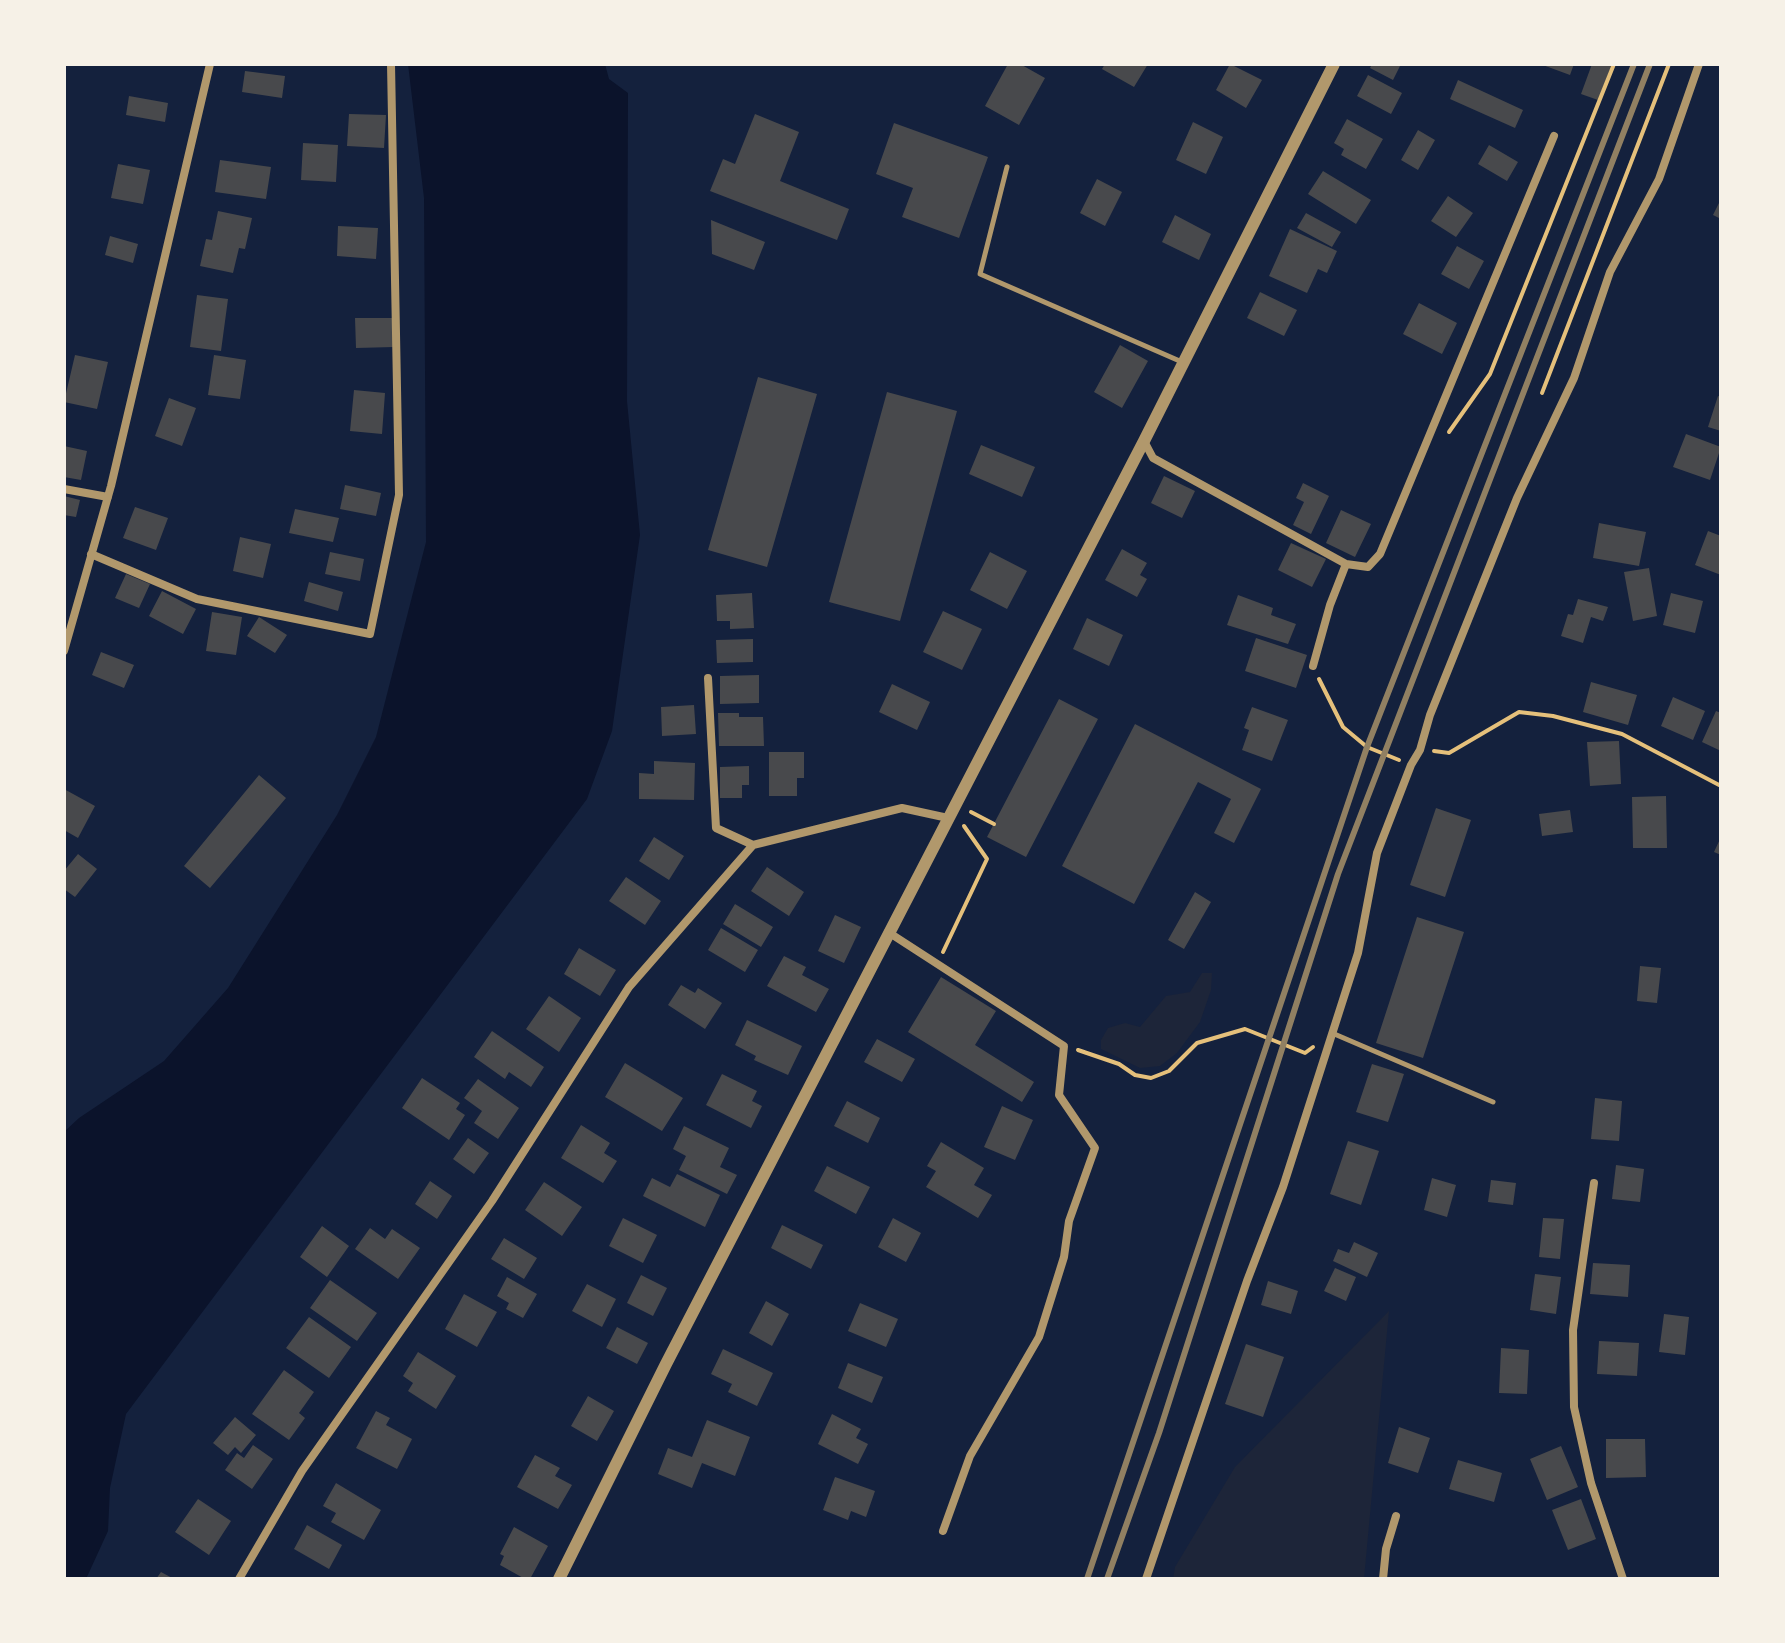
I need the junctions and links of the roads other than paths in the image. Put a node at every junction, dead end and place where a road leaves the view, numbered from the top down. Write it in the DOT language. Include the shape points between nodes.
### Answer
graph roads {
  1 [pos="210,64"];
  2 [pos="391,64"];
  3 [pos="1334,64"];
  4 [pos="1699,64"];
  5 [pos="1554,136"];
  6 [pos="1007,167"];
  7 [pos="1182,363"];
  8 [pos="1144,441"];
  9 [pos="64,489"];
  10 [pos="108,497"];
  11 [pos="91,554"];
  12 [pos="1346,564"];
  13 [pos="64,651"];
  14 [pos="1313,666"];
  15 [pos="708,678"];
  16 [pos="953,818"];
  17 [pos="753,845"];
  18 [pos="888,932"];
  19 [pos="1331,1032"];
  20 [pos="1493,1102"];
  21 [pos="1594,1183"];
  22 [pos="1396,1516"];
  23 [pos="943,1531"];
  24 [pos="239,1579"];
  25 [pos="559,1579"];
  26 [pos="1146,1579"];
  27 [pos="1383,1579"];
  28 [pos="1623,1579"];
  1 -- 10 [label="street"];
  2 -- 11 [label="street" via="399,495 370,634 197,599"];
  3 -- 7 [label="street"];
  4 -- 19 [label="street" via="1659,179 1610,272 1574,378 1517,498 1377,853 1358,953"];
  5 -- 12 [label="street" via="1380,554 1368,567"];
  6 -- 7 [label="lane" via="980,274"];
  7 -- 8 [label="street"];
  8 -- 12 [label="street" via="1153,458"];
  8 -- 16 [label="street"];
  9 -- 10 [label="street"];
  10 -- 11 [label="street"];
  11 -- 13 [label="street"];
  12 -- 14 [label="street"];
  15 -- 17 [label="street" via="716,828"];
  16 -- 17 [label="street" via="902,808"];
  16 -- 18 [label="street"];
  17 -- 24 [label="street" via="629,987 492,1201 302,1471"];
  18 -- 23 [label="street" via="1064,1046 1059,1095 1095,1148 1069,1221 1064,1257 1039,1337 970,1456"];
  18 -- 25 [label="street"];
  19 -- 20 [label="lane"];
  19 -- 26 [label="street" via="1283,1187"];
  21 -- 28 [label="street" via="1573,1330 1574,1407 1591,1483"];
  22 -- 27 [label="street"];
}
